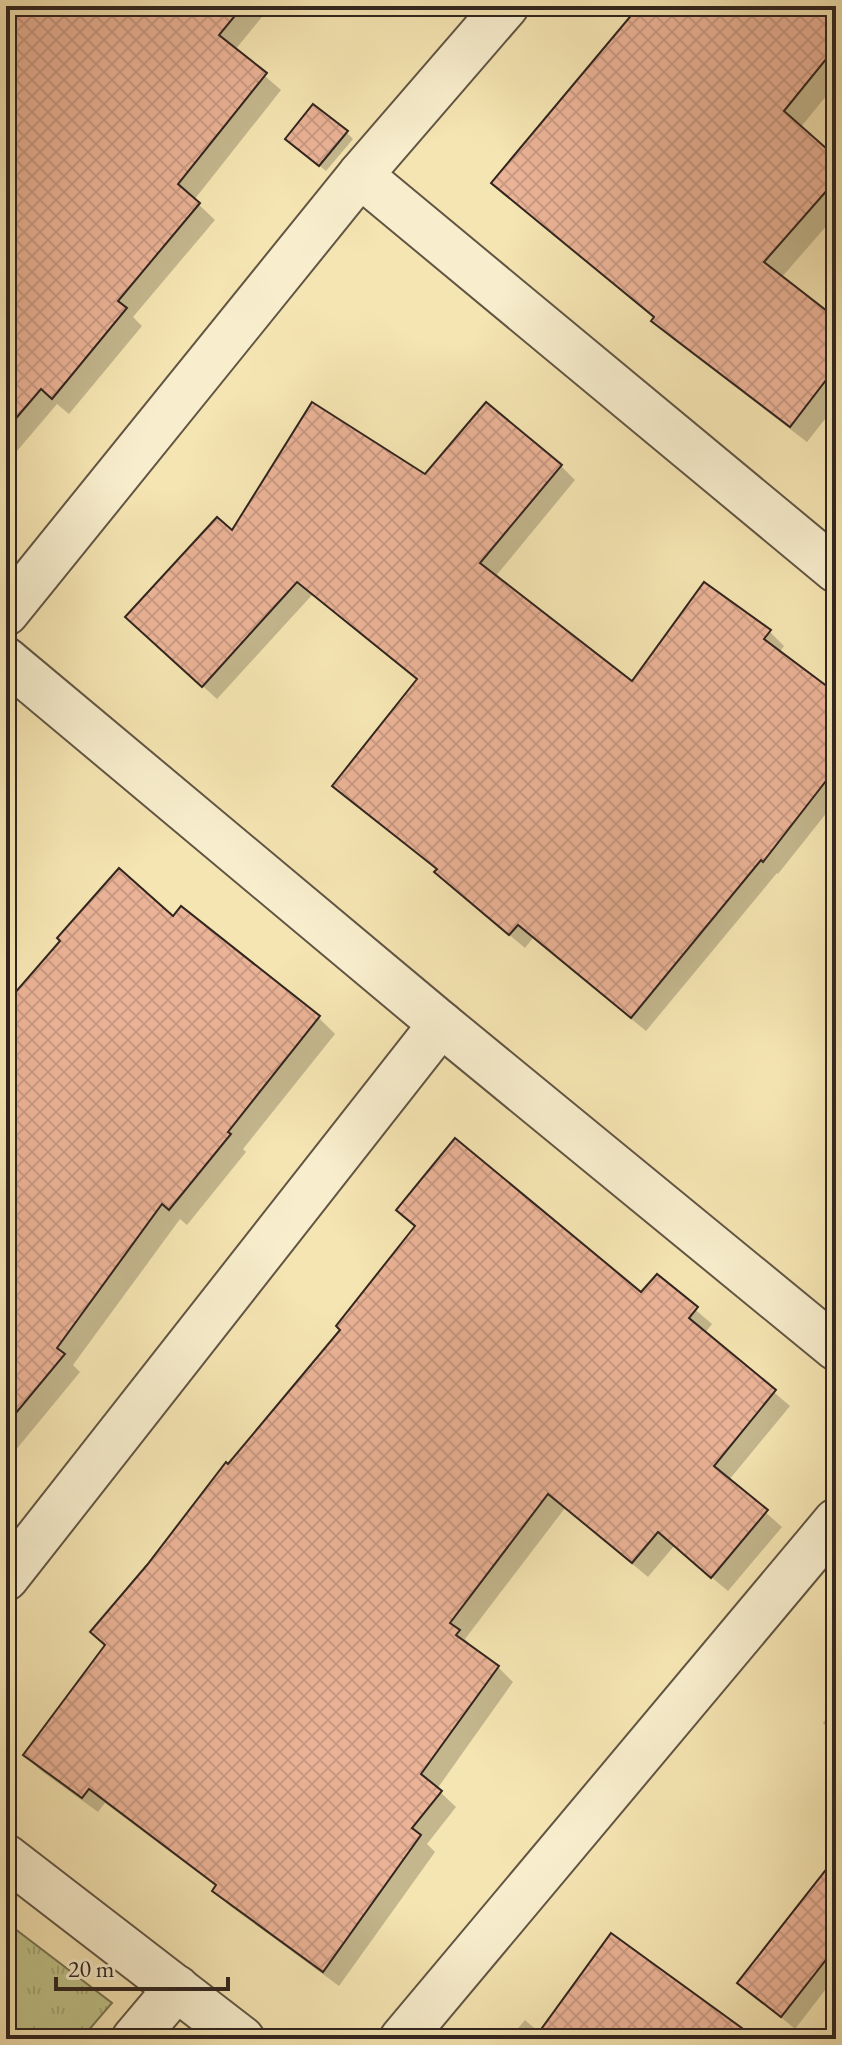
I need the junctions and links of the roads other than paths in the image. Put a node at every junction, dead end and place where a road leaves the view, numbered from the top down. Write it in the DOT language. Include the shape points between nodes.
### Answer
graph roads {
  1 [pos="506,6"];
  2 [pos="360,175"];
  3 [pos="832,559"];
  4 [pos="6,613"];
  5 [pos="6,660"];
  6 [pos="441,1024"];
  7 [pos="836,1348"];
  8 [pos="836,1521"];
  9 [pos="6,1578"];
  10 [pos="6,1857"];
  11 [pos="177,1988"];
  12 [pos="134,2039"];
  13 [pos="242,2039"];
  14 [pos="402,2039"];
  1 -- 2 [label="street"];
  2 -- 3 [label="street"];
  2 -- 4 [label="street"];
  5 -- 6 [label="street"];
  6 -- 7 [label="street"];
  6 -- 9 [label="street"];
  8 -- 14 [label="street"];
  10 -- 11 [label="street"];
  11 -- 12 [label="street"];
  11 -- 13 [label="street"];
}
